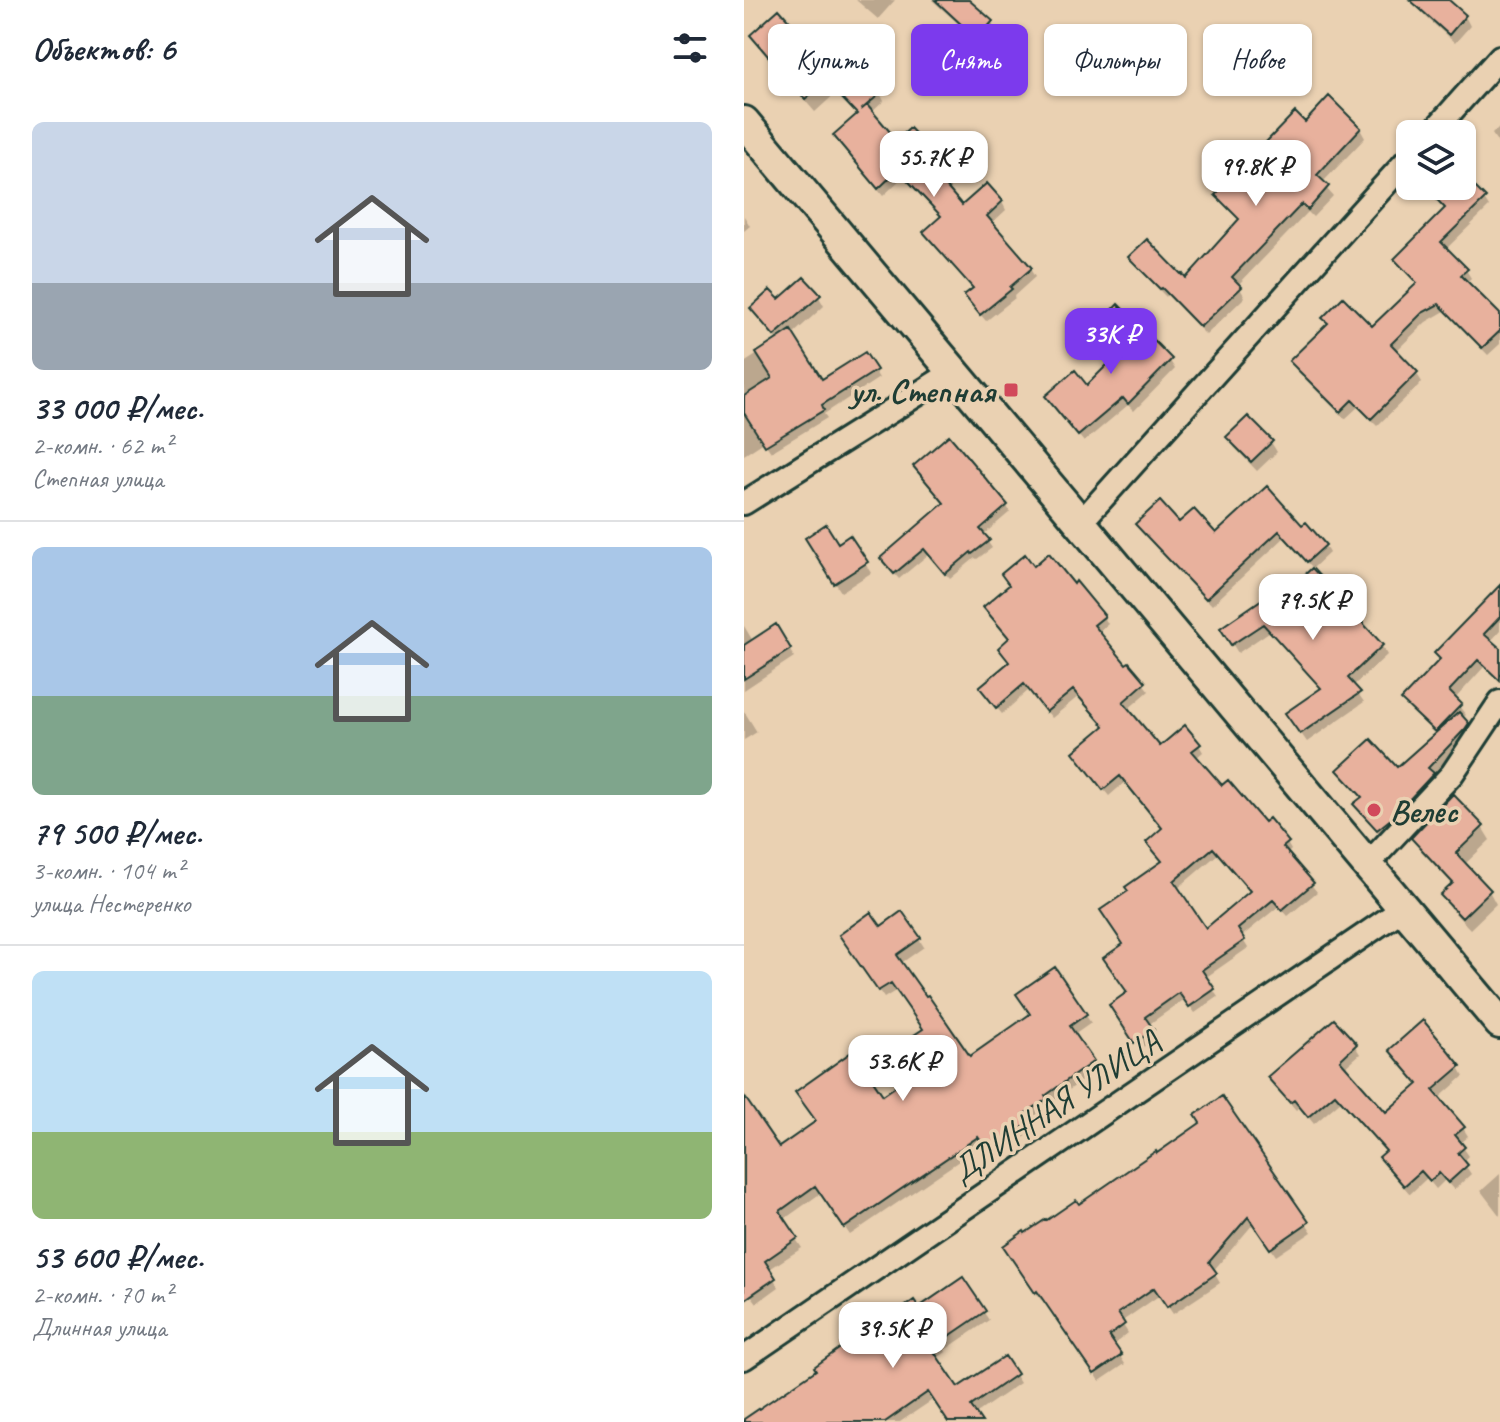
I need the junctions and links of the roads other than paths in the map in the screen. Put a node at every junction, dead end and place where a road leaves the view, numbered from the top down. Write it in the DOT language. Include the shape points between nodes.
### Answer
graph roads {
  1 [pos="1500,57"];
  2 [pos="1444,120"];
  3 [pos="744,122"];
  4 [pos="1396,173"];
  5 [pos="953,372"];
  6 [pos="744,503"];
  7 [pos="1080,523"];
  8 [pos="1500,702"];
  9 [pos="1367,865"];
  10 [pos="1404,908"];
  11 [pos="1500,1023"];
  12 [pos="744,1358"];
  1 -- 2 [label="street"];
  3 -- 5 [label="street"];
  4 -- 7 [label="street"];
  5 -- 6 [label="street"];
  5 -- 7 [label="street"];
  7 -- 9 [label="street"];
  8 -- 9 [label="street" via="1452,774"];
  9 -- 10 [label="street"];
  10 -- 11 [label="street"];
  10 -- 12 [label="street, ДЛИННАЯ УЛИЦА"];
}
